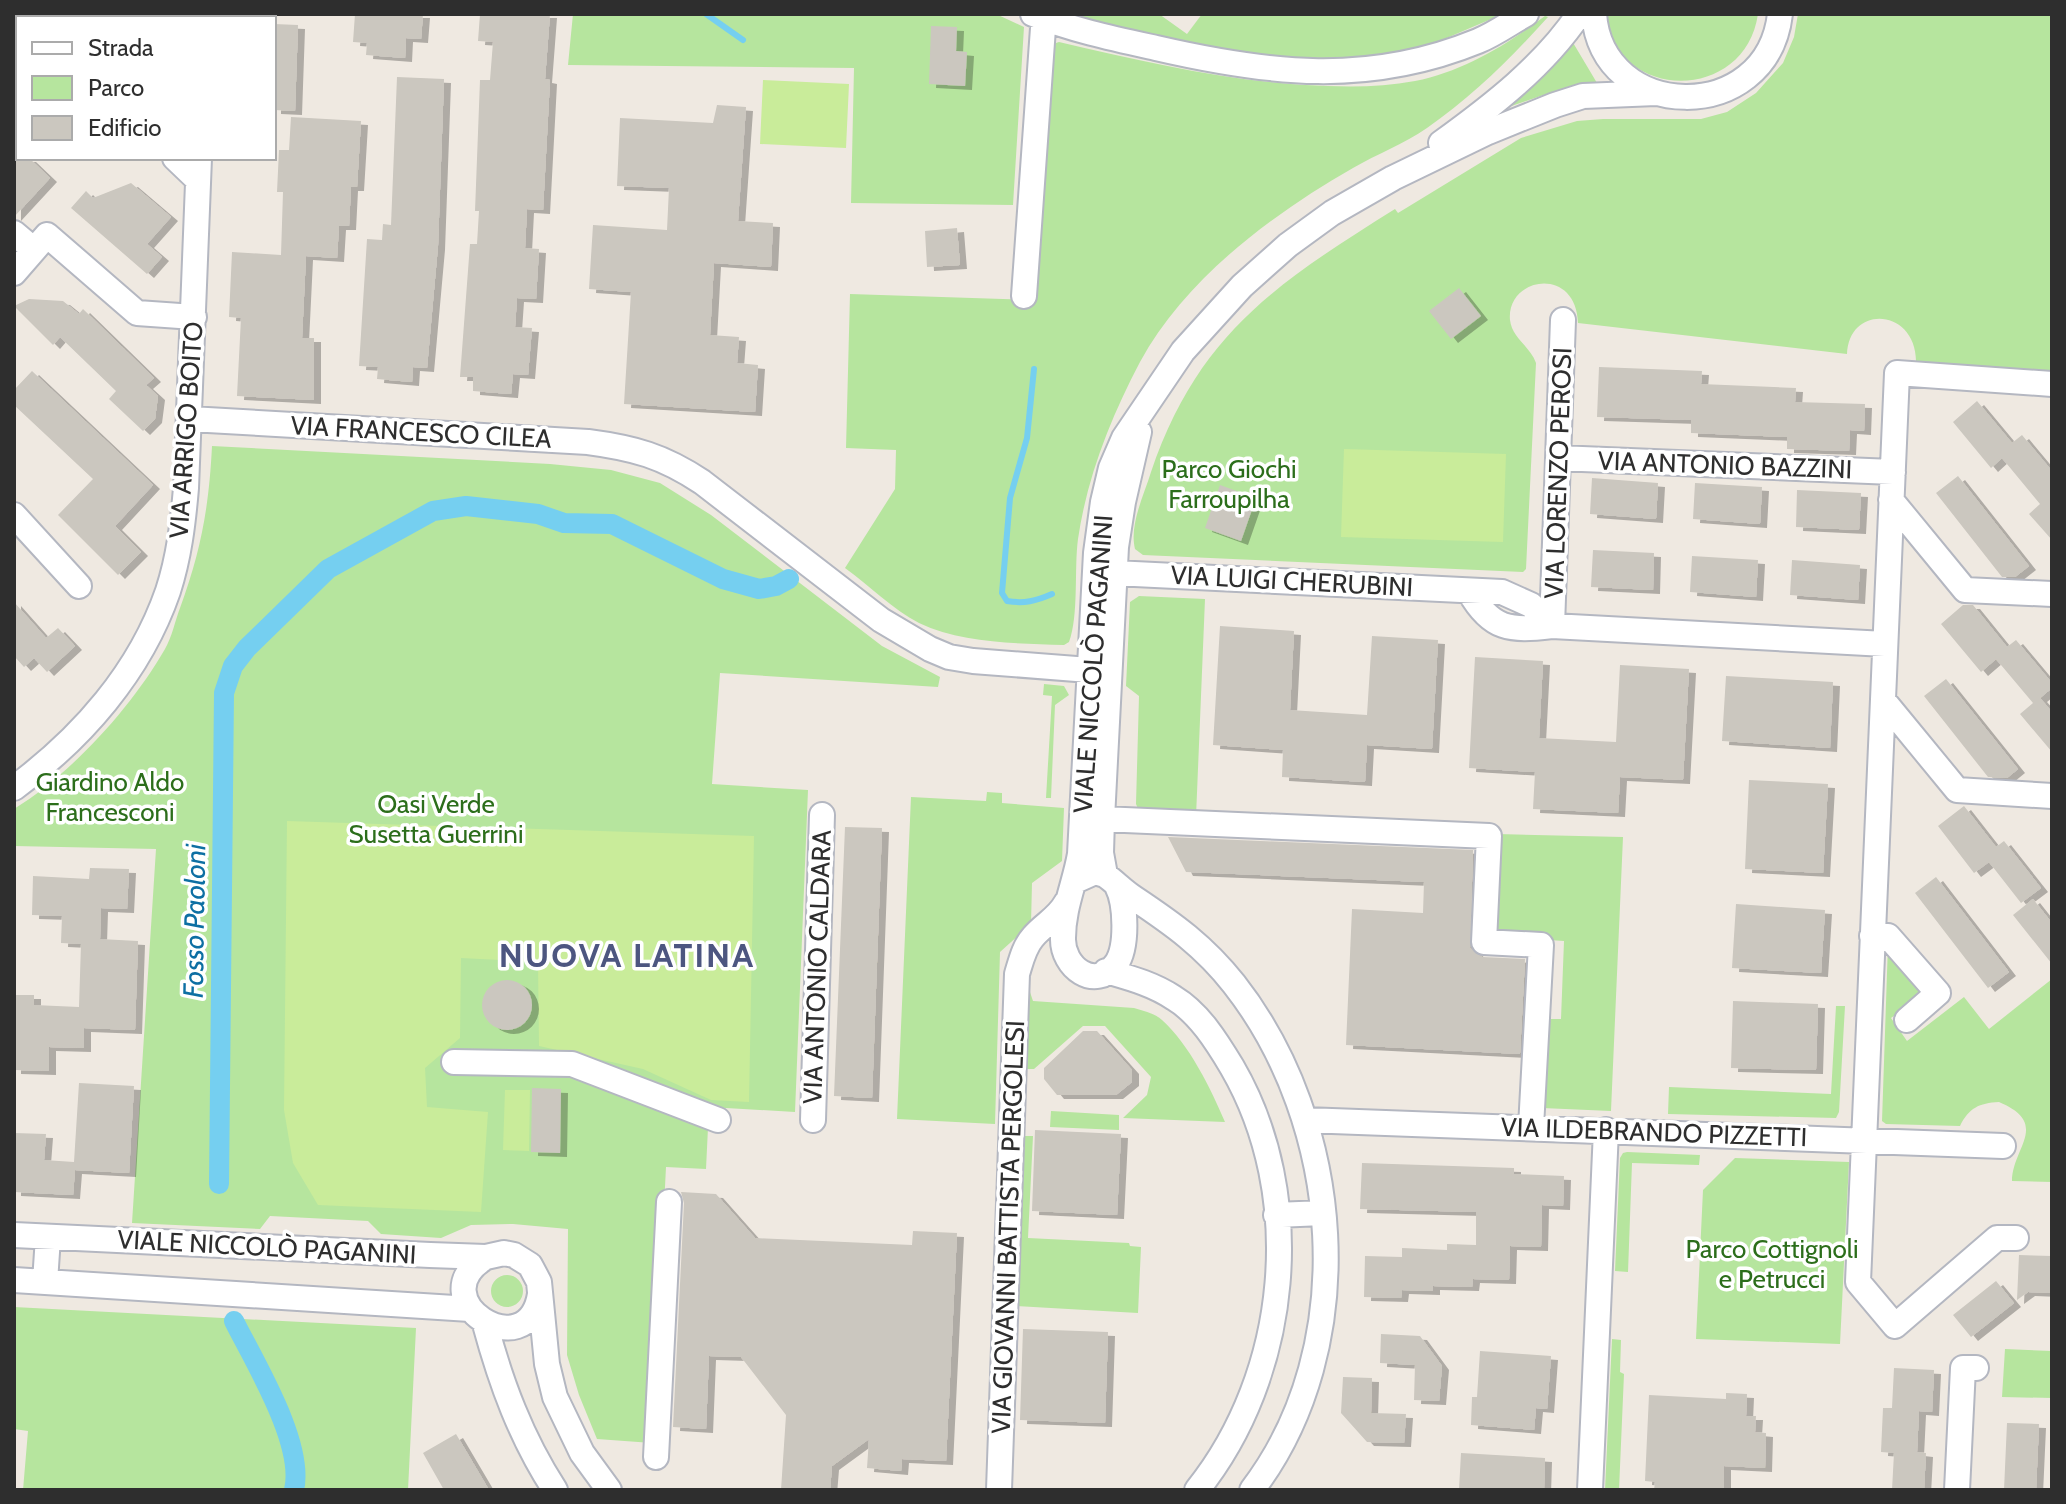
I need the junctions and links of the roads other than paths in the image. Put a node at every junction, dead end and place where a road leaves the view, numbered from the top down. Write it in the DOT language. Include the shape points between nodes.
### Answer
graph roads {
  1 [pos="1526,14"];
  2 [pos="1579,14"];
  3 [pos="1594,14"];
  4 [pos="1780,14"];
  5 [pos="1040,15"];
  6 [pos="1656,93"];
  7 [pos="179,160"];
  8 [pos="199,169"];
  9 [pos="1393,178"];
  10 [pos="14,233"];
  11 [pos="34,250"];
  12 [pos="14,273"];
  13 [pos="1024,296"];
  14 [pos="194,317"];
  15 [pos="1563,320"];
  16 [pos="2052,384"];
  17 [pos="1144,408"];
  18 [pos="190,419"];
  19 [pos="1558,458"];
  20 [pos="1893,472"];
  21 [pos="1891,500"];
  22 [pos="14,515"];
  23 [pos="1114,573"];
  24 [pos="79,586"];
  25 [pos="2052,594"];
  26 [pos="1552,626"];
  27 [pos="1885,644"];
  28 [pos="1089,670"];
  29 [pos="1883,700"];
  30 [pos="14,788"];
  31 [pos="2052,796"];
  32 [pos="822,815"];
  33 [pos="1102,819"];
  34 [pos="1111,880"];
  35 [pos="1071,892"];
  36 [pos="1872,936"];
  37 [pos="1020,965"];
  38 [pos="1074,968"];
  39 [pos="1106,971"];
  40 [pos="1907,1020"];
  41 [pos="454,1062"];
  42 [pos="718,1120"];
  43 [pos="813,1120"];
  44 [pos="1305,1120"];
  45 [pos="1531,1127"];
  46 [pos="1606,1130"];
  47 [pos="1864,1140"];
  48 [pos="2003,1146"];
  49 [pos="669,1202"];
  50 [pos="1323,1213"];
  51 [pos="1276,1215"];
  52 [pos="14,1235"];
  53 [pos="48,1237"];
  54 [pos="2016,1238"];
  55 [pos="486,1257"];
  56 [pos="14,1280"];
  57 [pos="45,1282"];
  58 [pos="540,1291"];
  59 [pos="477,1316"];
  60 [pos="1976,1368"];
  61 [pos="656,1457"];
  62 [pos="555,1490"];
  63 [pos="609,1490"];
  64 [pos="999,1490"];
  65 [pos="1197,1490"];
  66 [pos="1252,1490"];
  67 [pos="1590,1490"];
  68 [pos="1957,1490"];
  1 -- 5 [label="street" via="1455,49 1357,72 1280,71 1192,56"];
  2 -- 9 [label="street, VIALE NICCOLÒ PAGANINI" via="1550,52 1505,93"];
  3 -- 6 [label="street" via="1607,54 1628,78"];
  4 -- 6 [label="street, VIALE NICCOLÒ PAGANINI" via="1765,57 1744,79 1717,94 1686,98"];
  5 -- 13 [label="street"];
  6 -- 9 [label="street, VIALE NICCOLÒ PAGANINI" via="1569,100"];
  7 -- 8 [label="street"];
  8 -- 14 [label="street, VIA ARRIGO BOITO"];
  9 -- 17 [label="street, VIALE NICCOLÒ PAGANINI" via="1332,213 1242,286 1183,351"];
  10 -- 11 [label="street"];
  11 -- 12 [label="street"];
  11 -- 14 [label="street" via="47,235 137,313"];
  14 -- 18 [label="street, VIA ARRIGO BOITO"];
  15 -- 19 [label="street, VIA LORENZO PEROSI"];
  16 -- 20 [label="street" via="1897,373"];
  17 -- 23 [label="street, VIALE NICCOLÒ PAGANINI"];
  17 -- 28 [label="street, VIALE NICCOLÒ PAGANINI" via="1124,438 1103,502"];
  18 -- 28 [label="street, VIA FRANCESCO CILEA" via="588,442 652,454 702,482 904,636 949,657"];
  18 -- 30 [label="street, VIA ARRIGO BOITO" via="181,539 167,592 149,630 120,683 89,722"];
  19 -- 20 [label="street, VIA ANTONIO BAZZINI"];
  19 -- 26 [label="street, VIA LORENZO PEROSI"];
  20 -- 21 [label="street"];
  21 -- 25 [label="street" via="1965,590"];
  21 -- 27 [label="street"];
  22 -- 24 [label="street"];
  23 -- 26 [label="street, VIA LUIGI CHERUBINI" via="1469,591 1488,618 1515,627"];
  23 -- 33 [label="street, VIALE NICCOLÒ PAGANINI"];
  26 -- 27 [label="street, VIA LUIGI CHERUBINI"];
  27 -- 29 [label="street"];
  28 -- 35 [label="street, VIALE NICCOLÒ PAGANINI" via="1082,840"];
  29 -- 31 [label="street" via="1957,790"];
  29 -- 36 [label="street"];
  32 -- 43 [label="street, VIA ANTONIO CALDARA"];
  33 -- 34 [label="street, VIALE NICCOLÒ PAGANINI" via="1101,853"];
  33 -- 45 [label="street" via="1489,836 1484,942 1541,945"];
  34 -- 35 [label="street" via="1095,872"];
  34 -- 39 [label="street, VIALE NICCOLÒ PAGANINI" via="1124,904 1122,945 1116,964"];
  34 -- 44 [label="street" via="1179,928 1234,984 1280,1058"];
  35 -- 37 [label="street, VIA GIOVANNI BATTISTA PERGOLESI" via="1061,913 1031,939"];
  35 -- 38 [label="street, VIALE NICCOLÒ PAGANINI" via="1063,940"];
  36 -- 40 [label="street" via="1888,936 1938,993"];
  36 -- 47 [label="street"];
  37 -- 38 [label="street" via="1032,956 1052,955"];
  37 -- 64 [label="street, VIA GIOVANNI BATTISTA PERGOLESI"];
  38 -- 39 [label="street" via="1089,975"];
  39 -- 51 [label="street" via="1176,999 1219,1046 1259,1125"];
  41 -- 42 [label="street" via="572,1064"];
  44 -- 45 [label="street, VIA ILDEBRANDO PIZZETTI"];
  44 -- 50 [label="street"];
  45 -- 46 [label="street, VIA ILDEBRANDO PIZZETTI"];
  46 -- 47 [label="street, VIA ILDEBRANDO PIZZETTI"];
  46 -- 67 [label="street"];
  47 -- 48 [label="street, VIA ILDEBRANDO PIZZETTI"];
  47 -- 54 [label="street" via="1858,1282 1895,1326 1997,1238"];
  49 -- 61 [label="street"];
  50 -- 51 [label="street"];
  50 -- 66 [label="street" via="1324,1279 1316,1350 1287,1433"];
  51 -- 65 [label="street" via="1277,1282 1265,1355 1240,1421"];
  52 -- 53 [label="street, VIALE NICCOLÒ PAGANINI"];
  53 -- 55 [label="street, VIALE NICCOLÒ PAGANINI"];
  53 -- 57 [label="street"];
  55 -- 58 [label="street, VIALE NICCOLÒ PAGANINI" via="504,1253 522,1259 535,1273"];
  55 -- 59 [label="street" via="466,1279 465,1294"];
  56 -- 57 [label="street, VIALE NICCOLÒ PAGANINI"];
  57 -- 59 [label="street, VIALE NICCOLÒ PAGANINI"];
  58 -- 59 [label="street, VIALE NICCOLÒ PAGANINI" via="531,1315 518,1325 501,1328"];
  58 -- 63 [label="street, VIALE NICCOLÒ PAGANINI" via="547,1364 558,1407"];
  59 -- 62 [label="street" via="510,1407"];
  60 -- 68 [label="street" via="1963,1368"];
}
